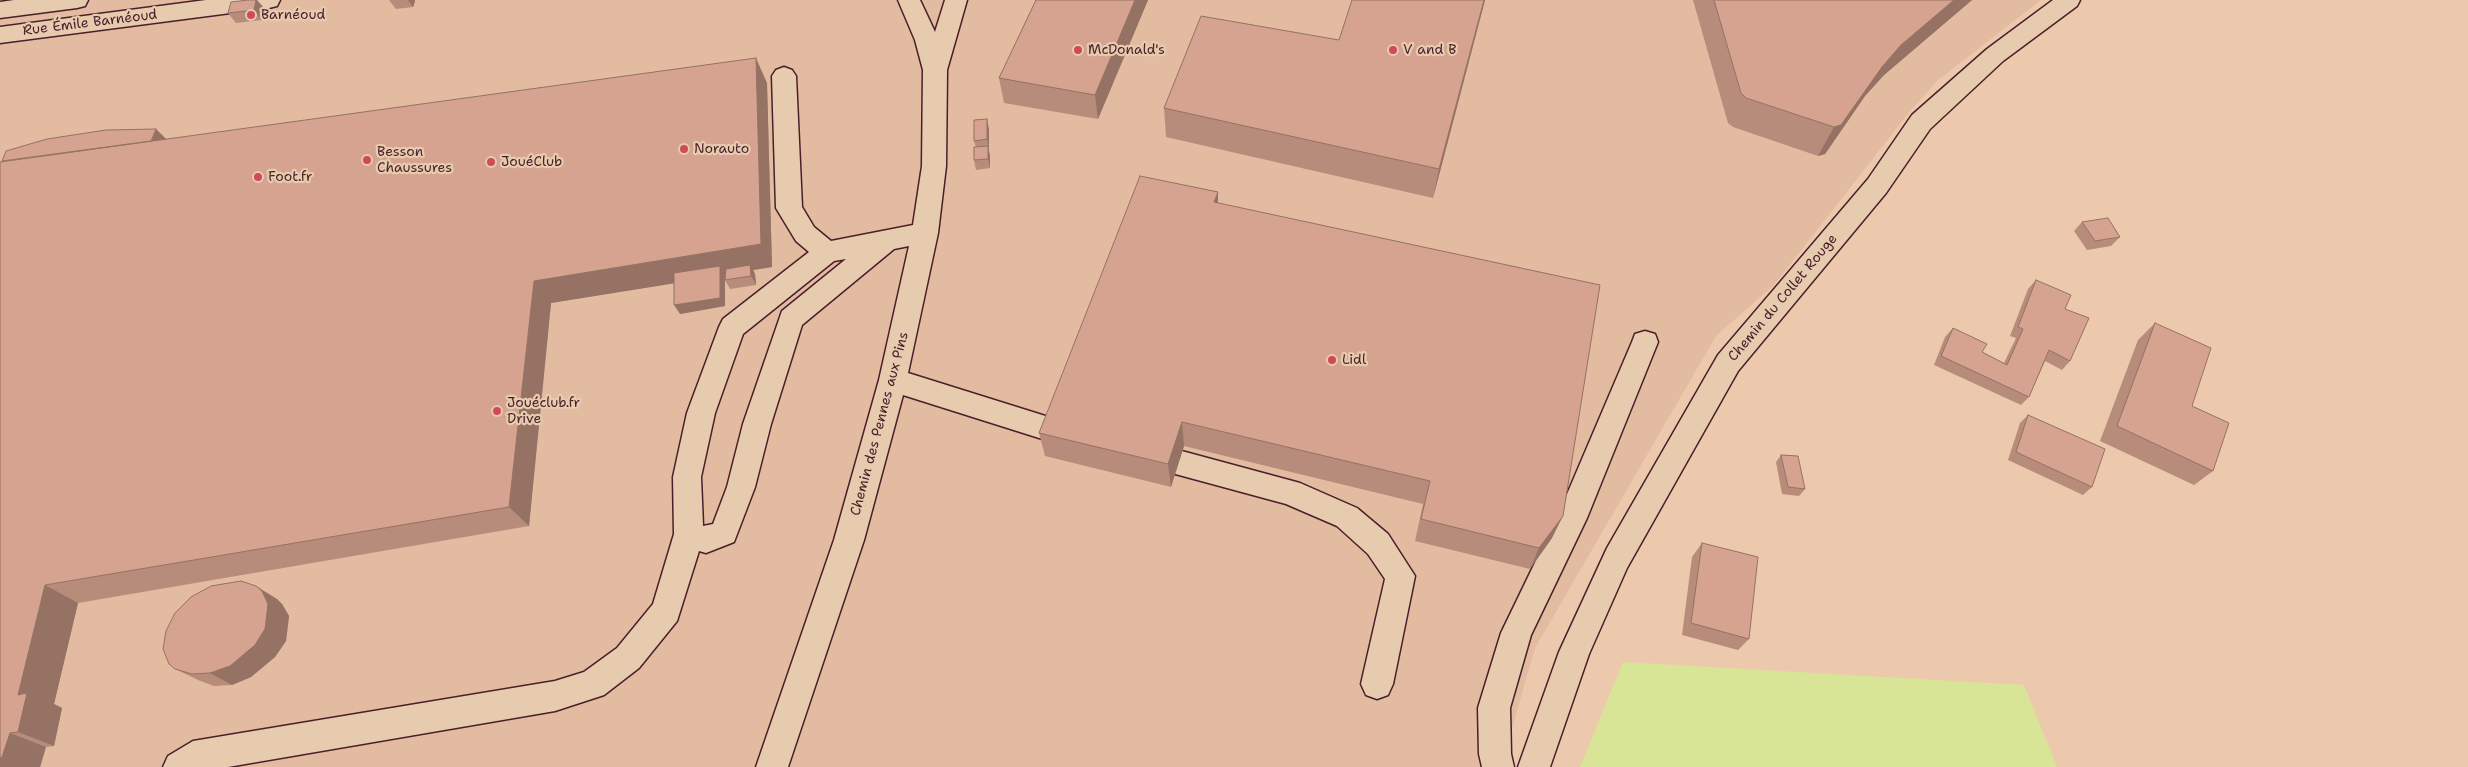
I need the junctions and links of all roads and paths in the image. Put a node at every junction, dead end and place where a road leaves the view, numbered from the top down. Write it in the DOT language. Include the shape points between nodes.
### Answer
graph roads {
  1 [pos="77,0"];
  2 [pos="269,0"];
  3 [pos="908,0"];
  4 [pos="956,0"];
  5 [pos="2069,0"];
  6 [pos="0,10"];
  7 [pos="0,35"];
  8 [pos="935,70"];
  9 [pos="784,76"];
  10 [pos="925,233"];
  11 [pos="887,240"];
  12 [pos="827,252"];
  13 [pos="1645,342"];
  14 [pos="893,380"];
  15 [pos="1055,431"];
  16 [pos="1178,463"];
  17 [pos="689,534"];
  18 [pos="1377,684"];
  19 [pos="179,767"];
  20 [pos="772,767"];
  21 [pos="1498,767"];
  22 [pos="1534,767"];
  1 -- 6 [label="street, Rue Émile Barnéoud"];
  2 -- 7 [label="street, Rue Émile Barnéoud"];
  3 -- 8 [label="street, Chemin des Pennes aux Pins" via="927,40"];
  4 -- 8 [label="street, Chemin des Pennes aux Pins"];
  5 -- 22 [label="street, Chemin du Collet Rouge" via="1995,55 1921,122 1877,186 1728,363 1617,558 1574,652"];
  8 -- 10 [label="street, Chemin des Pennes aux Pins" via="934,166"];
  9 -- 12 [label="street" via="789,208 805,234"];
  10 -- 11 [label="street"];
  10 -- 14 [label="street, Chemin des Pennes aux Pins"];
  11 -- 12 [label="street"];
  11 -- 17 [label="street" via="791,319 724,533 706,540"];
  12 -- 17 [label="street" via="732,327 701,413 687,476"];
  13 -- 21 [label="street" via="1572,518 1516,633 1494,708"];
  14 -- 15 [label="street"];
  14 -- 20 [label="street, Chemin des Pennes aux Pins" via="849,540"];
  16 -- 18 [label="street" via="1290,492 1347,517 1378,544 1400,576"];
  17 -- 19 [label="street" via="666,611 628,658 593,684 555,696 193,757"];
}
